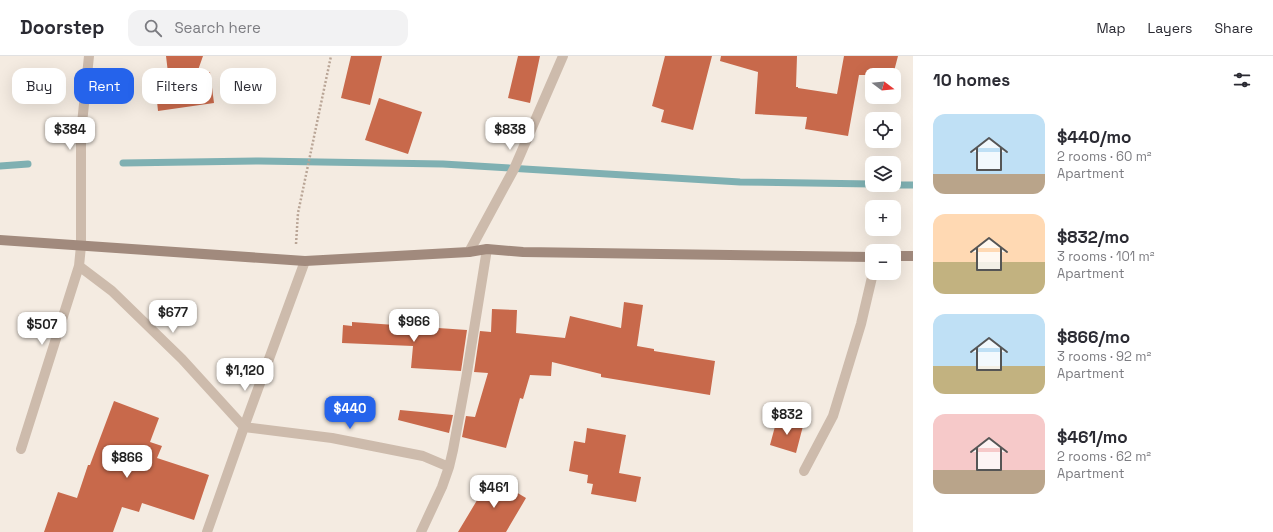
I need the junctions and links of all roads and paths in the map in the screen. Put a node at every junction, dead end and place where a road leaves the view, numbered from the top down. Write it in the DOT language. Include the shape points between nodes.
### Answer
graph roads {
  1 [pos="89,56"];
  2 [pos="331,56"];
  3 [pos="563,56"];
  4 [pos="0,240"];
  5 [pos="81,246"];
  6 [pos="487,249"];
  7 [pos="469,252"];
  8 [pos="901,256"];
  9 [pos="913,256"];
  10 [pos="865,257"];
  11 [pos="301,260"];
  12 [pos="79,266"];
  13 [pos="871,280"];
  14 [pos="244,427"];
  15 [pos="21,449"];
  16 [pos="449,467"];
  17 [pos="804,471"];
  18 [pos="207,532"];
  19 [pos="421,532"];
  1 -- 5 [label="street" via="81,133"];
  2 -- 11 [label="path" via="298,213 295,250"];
  3 -- 7 [label="street" via="514,168"];
  4 -- 5 [label="street"];
  5 -- 11 [label="street"];
  5 -- 12 [label="street"];
  6 -- 7 [label="street"];
  6 -- 10 [label="street" via="523,252"];
  6 -- 16 [label="street"];
  7 -- 11 [label="street"];
  8 -- 9 [label="street"];
  11 -- 14 [label="street"];
  12 -- 14 [label="street" via="112,291 182,358"];
  12 -- 15 [label="street"];
  13 -- 17 [label="street" via="833,416"];
  14 -- 16 [label="street" via="332,438 422,456"];
  14 -- 18 [label="street"];
  16 -- 19 [label="street"];
}
